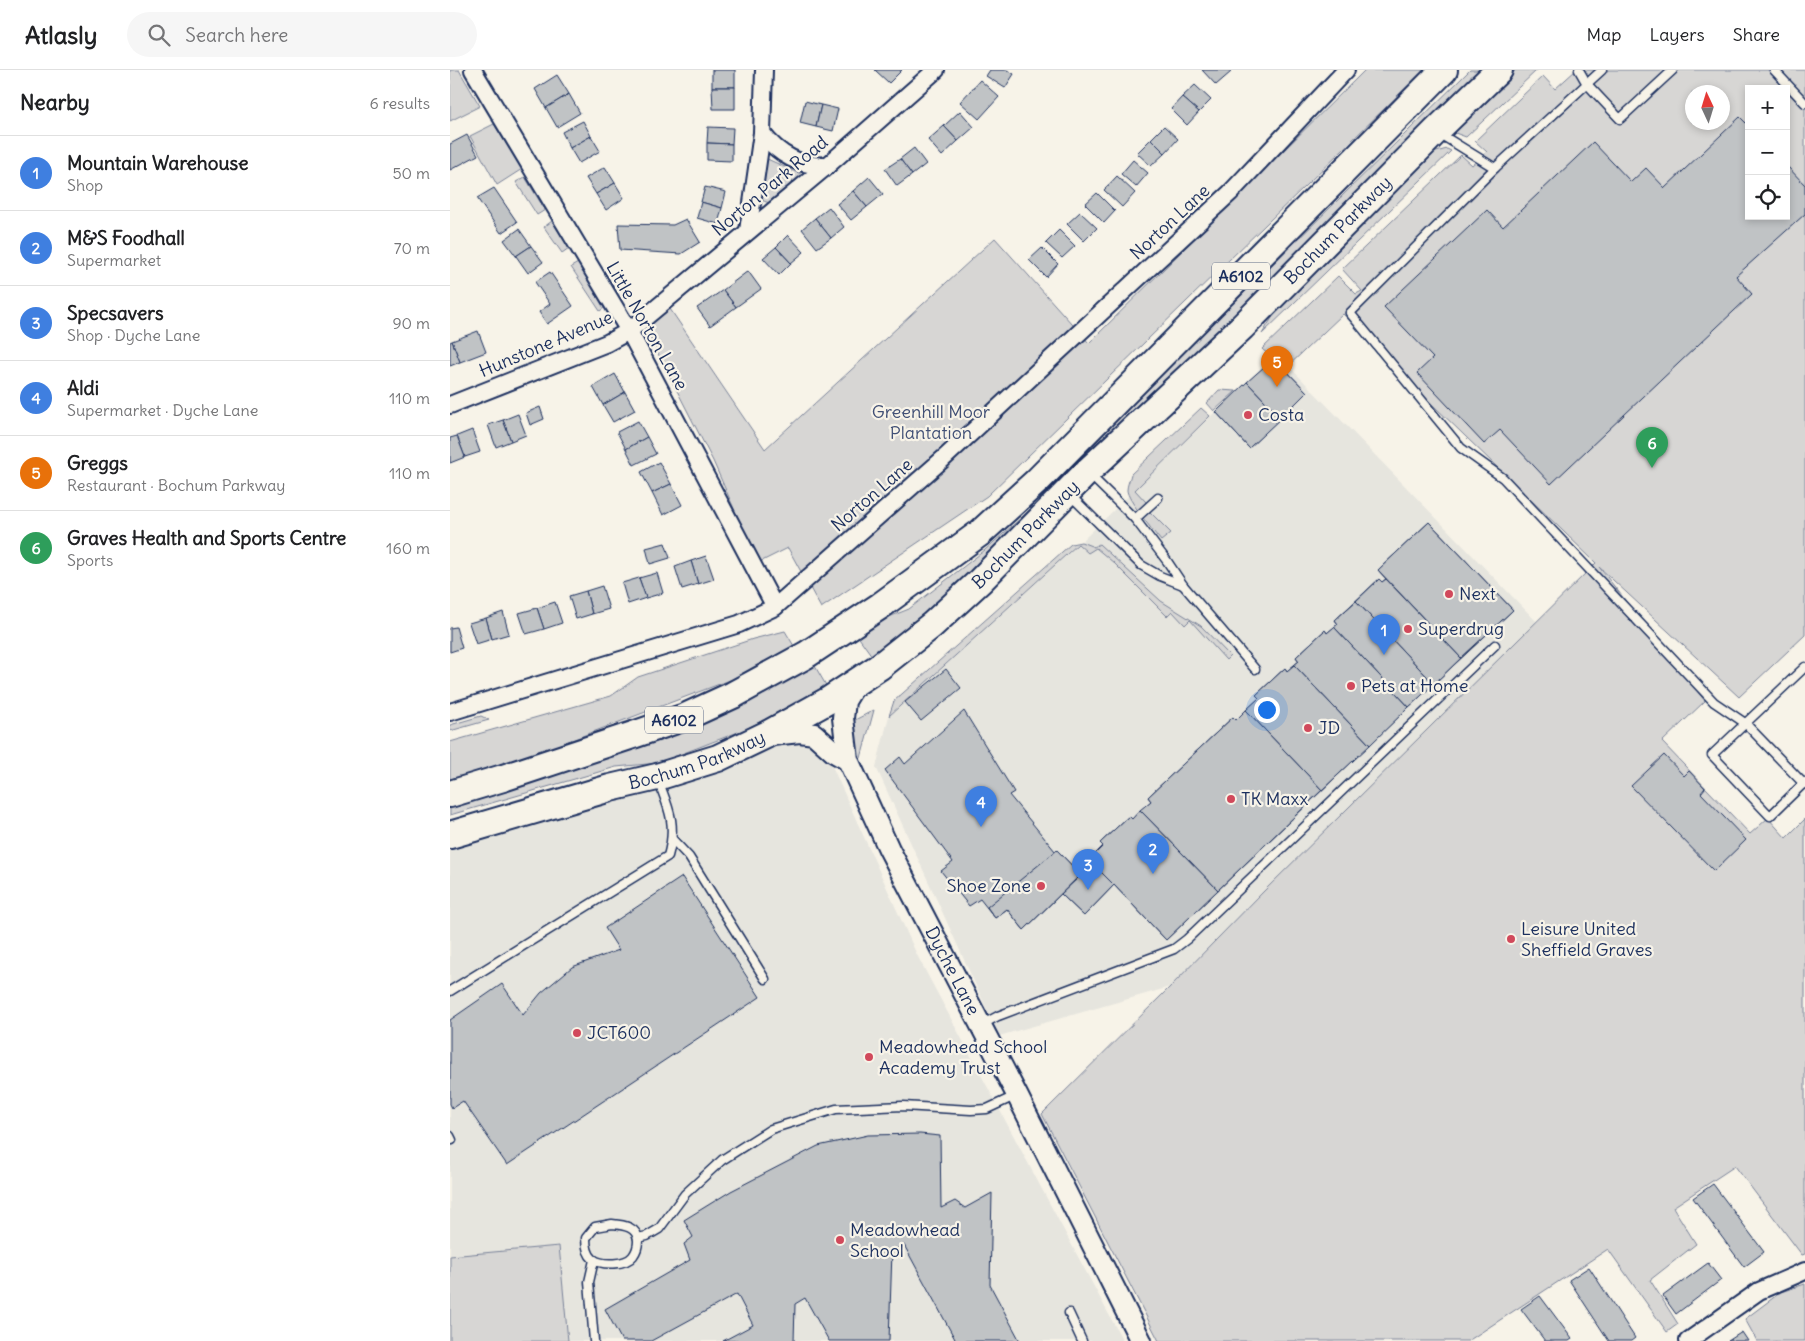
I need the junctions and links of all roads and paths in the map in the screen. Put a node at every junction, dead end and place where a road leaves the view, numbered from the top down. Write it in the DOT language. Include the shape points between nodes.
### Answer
graph roads {
  1 [pos="473,70"];
  2 [pos="764,70"];
  3 [pos="936,70"];
  4 [pos="1346,70"];
  5 [pos="1444,70"];
  6 [pos="1499,70"];
  7 [pos="1579,70"];
  8 [pos="1602,70"];
  9 [pos="1673,70"];
  10 [pos="1774,70"];
  11 [pos="1586,84"];
  12 [pos="1805,103"];
  13 [pos="1436,131"];
  14 [pos="762,133"];
  15 [pos="828,165"];
  16 [pos="1496,168"];
  17 [pos="748,231"];
  18 [pos="629,331"];
  19 [pos="450,406"];
  20 [pos="1063,475"];
  21 [pos="1158,498"];
  22 [pos="1135,519"];
  23 [pos="1183,585"];
  24 [pos="776,606"];
  25 [pos="1496,645"];
  26 [pos="1805,667"];
  27 [pos="1255,670"];
  28 [pos="856,683"];
  29 [pos="450,712"];
  30 [pos="1745,723"];
  31 [pos="766,735"];
  32 [pos="848,760"];
  33 [pos="657,777"];
  34 [pos="1804,783"];
  35 [pos="450,794"];
  36 [pos="450,834"];
  37 [pos="672,839"];
  38 [pos="765,979"];
  39 [pos="450,991"];
  40 [pos="980,1026"];
  41 [pos="1017,1095"];
  42 [pos="638,1238"];
  43 [pos="594,1260"];
  44 [pos="1805,1271"];
  45 [pos="1069,1314"];
  46 [pos="594,1341"];
  47 [pos="1082,1341"];
  48 [pos="1141,1341"];
  49 [pos="1688,1341"];
  1 -- 18 [label="street, Little Norton Lane"];
  2 -- 14 [label="street"];
  3 -- 15 [label="street, Norton Park Road"];
  4 -- 24 [label="street, Norton Lane" via="1230,193 943,459"];
  5 -- 20 [label="highway, Bochum Parkway / A6102"];
  6 -- 13 [label="highway, Bochum Parkway / A6102"];
  7 -- 11 [label="lane"];
  8 -- 11 [label="lane"];
  9 -- 11 [label="lane" via="1620,119"];
  10 -- 12 [label="lane"];
  11 -- 16 [label="lane"];
  13 -- 16 [label="lane"];
  13 -- 20 [label="highway, Bochum Parkway / A6102" via="1242,327"];
  14 -- 15 [label="street" via="791,159 811,165"];
  14 -- 17 [label="street"];
  15 -- 17 [label="street, Norton Park Road"];
  16 -- 30 [label="lane" via="1350,313 1461,448 1503,478 1714,702"];
  17 -- 18 [label="street, Norton Park Road"];
  18 -- 19 [label="street, Hunstone Avenue" via="607,343"];
  18 -- 24 [label="street, Little Norton Lane"];
  20 -- 22 [label="lane"];
  20 -- 23 [label="lane" via="1141,565"];
  20 -- 28 [label="highway, Bochum Parkway / A6102" via="980,581 932,625"];
  20 -- 35 [label="highway, Bochum Parkway / A6102" via="880,606 806,654 733,695 641,732"];
  21 -- 22 [label="lane"];
  22 -- 23 [label="lane"];
  23 -- 27 [label="lane"];
  24 -- 29 [label="street, Norton Lane" via="739,624"];
  25 -- 40 [label="lane" via="1174,949 998,1016"];
  26 -- 30 [label="lane"];
  28 -- 31 [label="highway, Bochum Parkway / A6102"];
  28 -- 32 [label="street, Dyche Lane" via="845,701 843,718"];
  30 -- 34 [label="lane"];
  30 -- 34 [label="lane" via="1712,755 1770,816"];
  31 -- 32 [label="street" via="814,734"];
  31 -- 33 [label="highway, Bochum Parkway / A6102" via="718,758"];
  32 -- 40 [label="street, Dyche Lane" via="889,849"];
  33 -- 36 [label="highway, Bochum Parkway / A6102"];
  33 -- 37 [label="lane" via="671,813"];
  37 -- 38 [label="lane" via="689,857"];
  37 -- 39 [label="lane" via="668,856"];
  40 -- 41 [label="street, Dyche Lane"];
  41 -- 42 [label="lane" via="987,1109 903,1106 836,1109 771,1129 722,1160 686,1194 659,1229"];
  41 -- 48 [label="street, Dyche Lane"];
  42 -- 43 [label="lane" via="633,1256 628,1260 610,1263"];
  42 -- 43 [label="lane" via="636,1231 624,1225 595,1227 586,1238 586,1246"];
  43 -- 46 [label="lane" via="589,1282"];
  44 -- 49 [label="street" via="1759,1291"];
  45 -- 47 [label="lane"];
}
